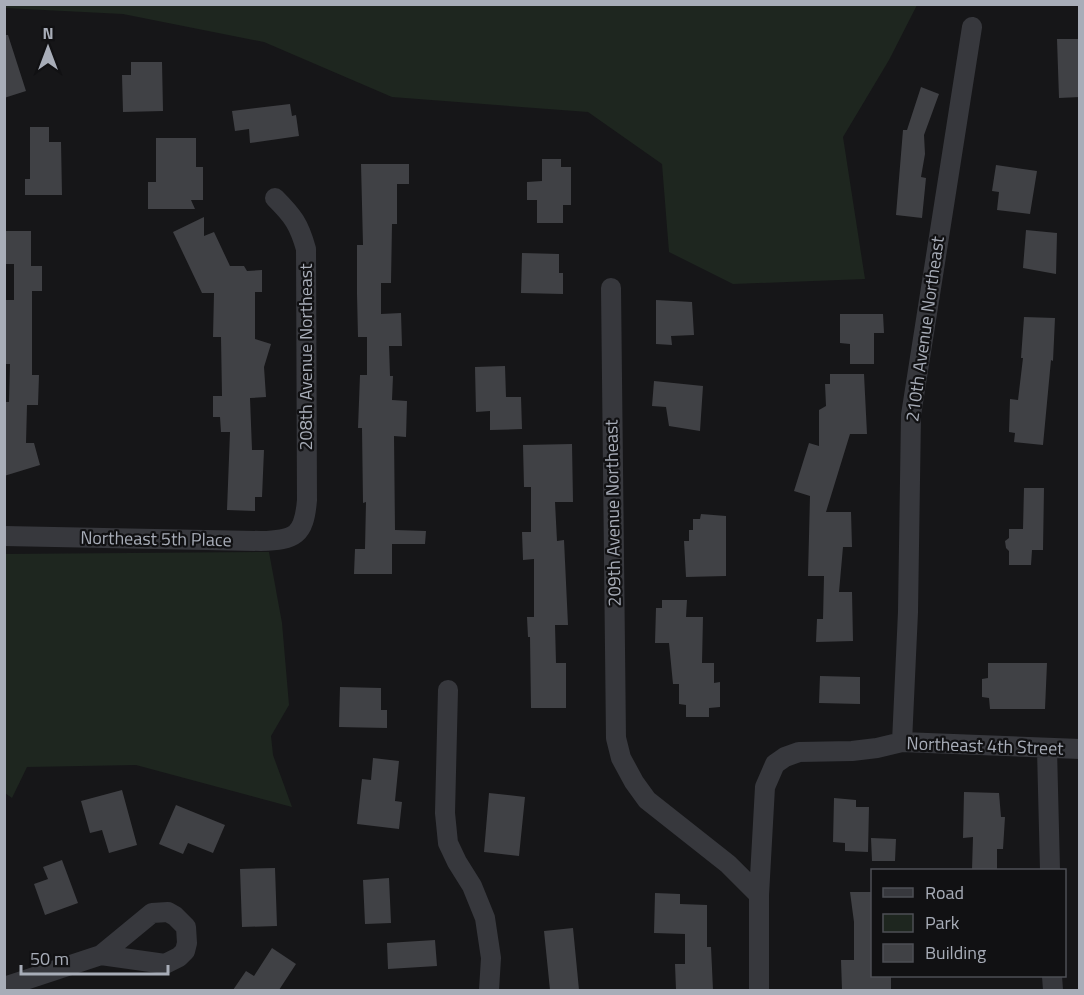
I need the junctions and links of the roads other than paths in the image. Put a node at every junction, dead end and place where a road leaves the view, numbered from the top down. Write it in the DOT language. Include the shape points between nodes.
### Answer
graph roads {
  1 [pos="972,27"];
  2 [pos="275,198"];
  3 [pos="611,288"];
  4 [pos="303,527"];
  5 [pos="4,536"];
  6 [pos="448,690"];
  7 [pos="902,742"];
  8 [pos="1047,749"];
  9 [pos="1080,749"];
  10 [pos="1050,869"];
  11 [pos="759,895"];
  12 [pos="101,955"];
  13 [pos="4,987"];
  14 [pos="489,990"];
  15 [pos="759,990"];
  1 -- 7 [label="street, 210th Avenue Northeast" via="911,415"];
  2 -- 4 [label="street, 208th Avenue Northeast" via="293,216 306,249 307,500"];
  3 -- 11 [label="street, 209th Avenue Northeast" via="616,738 621,758 647,800 728,864"];
  4 -- 5 [label="street, Northeast 5th Place" via="280,540 261,541"];
  6 -- 14 [label="street" via="448,843 485,918 491,958"];
  7 -- 8 [label="street, Northeast 4th Street"];
  7 -- 11 [label="street, Northeast 4th Street" via="877,748 799,752 775,764 765,787"];
  8 -- 9 [label="street, Northeast 4th Street"];
  8 -- 10 [label="street"];
  11 -- 15 [label="street"];
  12 -- 13 [label="street"];
}
